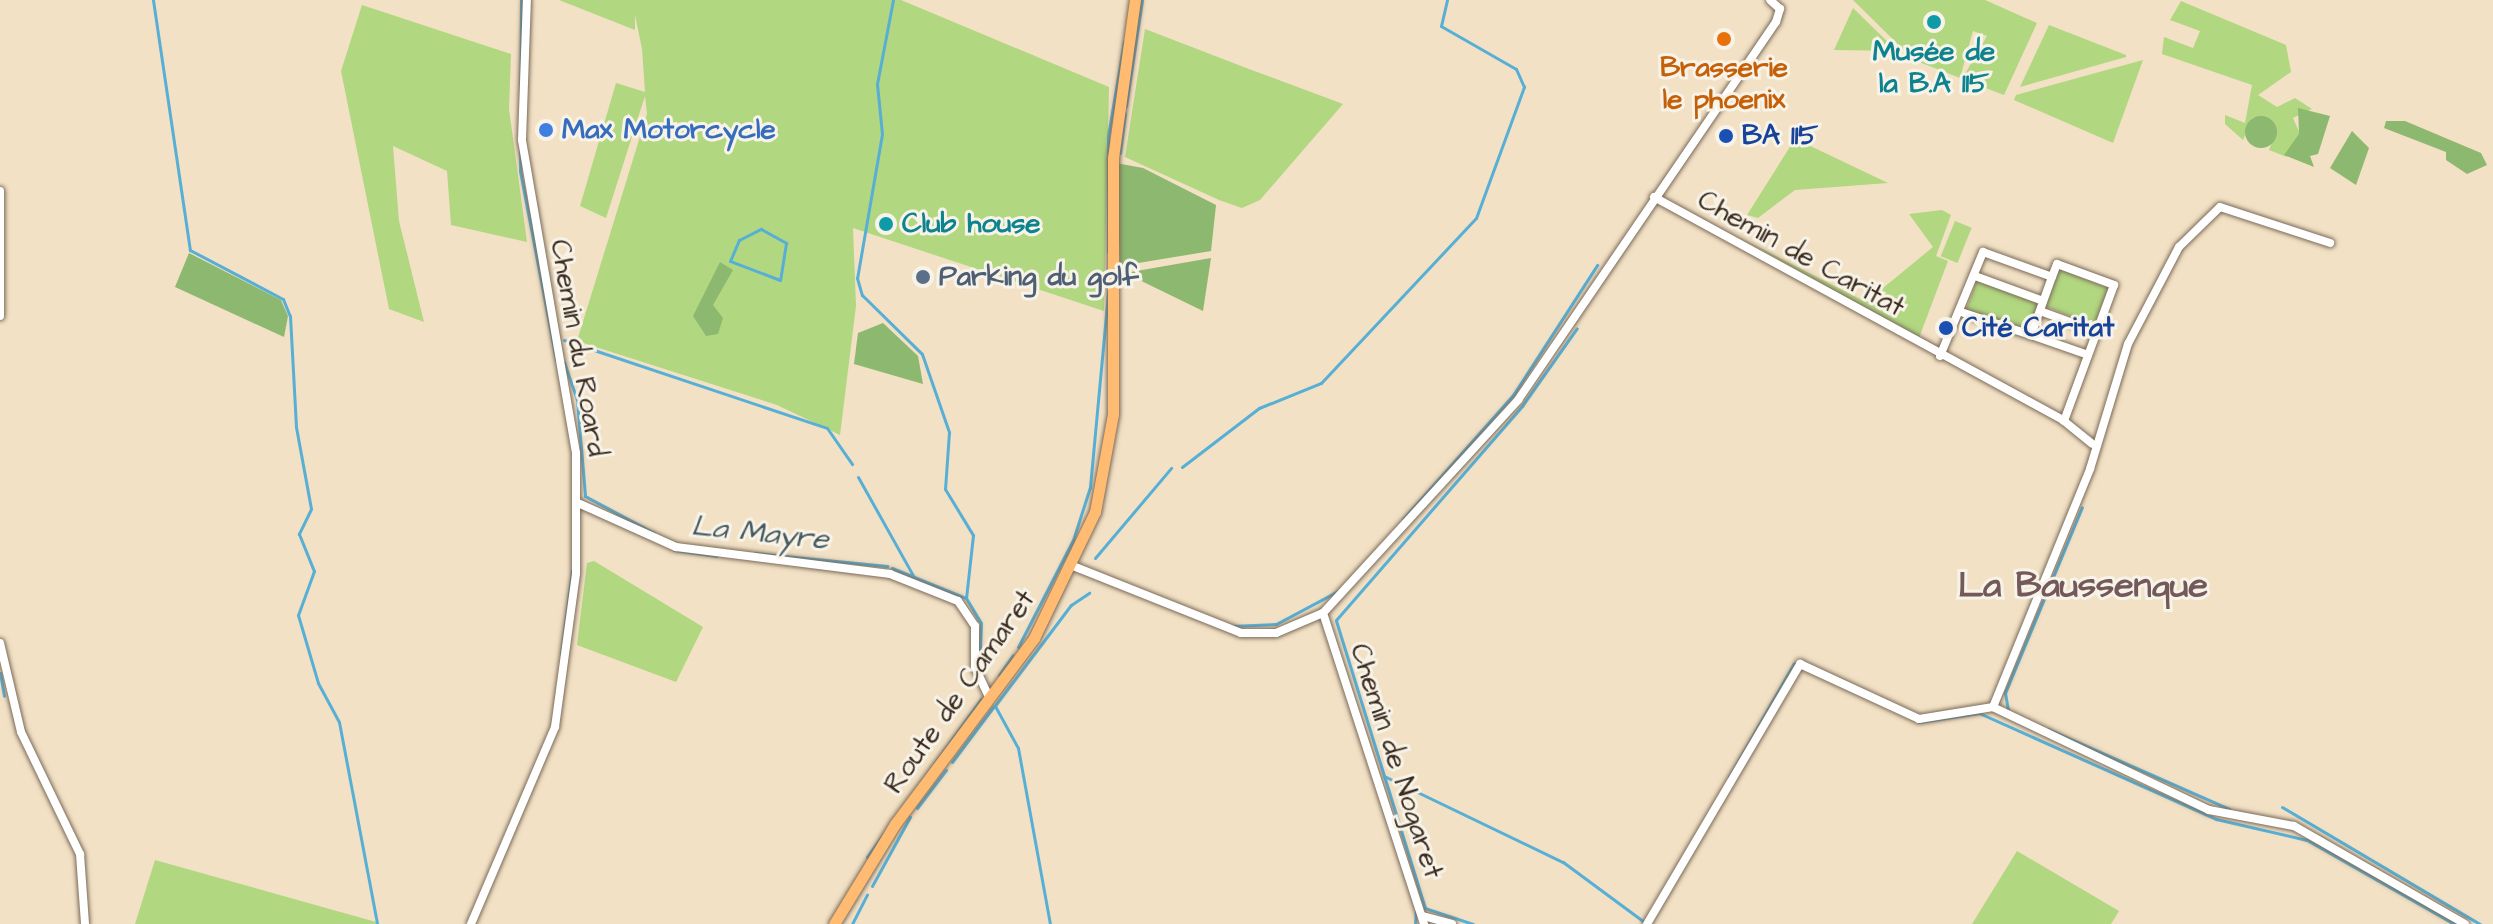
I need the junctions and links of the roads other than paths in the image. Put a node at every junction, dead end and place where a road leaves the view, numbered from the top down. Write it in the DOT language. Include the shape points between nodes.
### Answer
graph roads {
  1 [pos="527,0"];
  2 [pos="1135,0"];
  3 [pos="1770,0"];
  4 [pos="0,191"];
  5 [pos="1654,197"];
  6 [pos="2330,243"];
  7 [pos="1975,276"];
  8 [pos="2052,277"];
  9 [pos="2043,301"];
  10 [pos="2040,311"];
  11 [pos="1961,312"];
  12 [pos="0,316"];
  13 [pos="2097,332"];
  14 [pos="2031,335"];
  15 [pos="2088,355"];
  16 [pos="1940,356"];
  17 [pos="2064,421"];
  18 [pos="2092,444"];
  19 [pos="578,503"];
  20 [pos="1073,566"];
  21 [pos="1323,613"];
  22 [pos="0,643"];
  23 [pos="996,691"];
  24 [pos="1993,707"];
  25 [pos="1424,920"];
  26 [pos="85,924"];
  27 [pos="471,924"];
  28 [pos="834,924"];
  29 [pos="1452,924"];
  30 [pos="1647,924"];
  31 [pos="2465,924"];
  1 -- 19 [label="street, Chemin du Roard" via="522,140 571,412"];
  2 -- 20 [label="main road, Route de Camaret" via="1113,158 1110,441 1095,512"];
  3 -- 5 [label="street" via="1780,9 1776,22"];
  4 -- 12 [label="street"];
  5 -- 16 [label="street, Chemin de Caritat"];
  5 -- 21 [label="street" via="1518,400"];
  6 -- 18 [label="street" via="2232,209 2209,211 2139,316"];
  7 -- 8 [label="street" via="1983,252"];
  7 -- 9 [label="street"];
  7 -- 11 [label="street"];
  8 -- 9 [label="street"];
  8 -- 13 [label="street" via="2057,264 2114,285"];
  9 -- 10 [label="street"];
  10 -- 13 [label="street"];
  10 -- 14 [label="street"];
  11 -- 14 [label="street"];
  11 -- 16 [label="street"];
  13 -- 15 [label="street"];
  14 -- 15 [label="street"];
  15 -- 17 [label="street"];
  16 -- 17 [label="street, Chemin de Caritat"];
  17 -- 18 [label="street, Chemin de Caritat"];
  18 -- 24 [label="street" via="2090,469"];
  19 -- 23 [label="street" via="676,547 890,574 958,601 975,626 975,667"];
  19 -- 27 [label="street, Chemin du Roard" via="575,595 555,727"];
  20 -- 21 [label="street" via="1188,618 1241,633 1276,633"];
  20 -- 23 [label="main road, Route de Camaret"];
  21 -- 25 [label="street, Chemin de Nogaret"];
  22 -- 26 [label="street" via="21,732 80,854"];
  23 -- 28 [label="main road, Route de Camaret" via="895,824"];
  24 -- 30 [label="street" via="1919,719 1800,664"];
  24 -- 31 [label="street" via="2209,810 2294,826"];
  25 -- 29 [label="street"];
}
